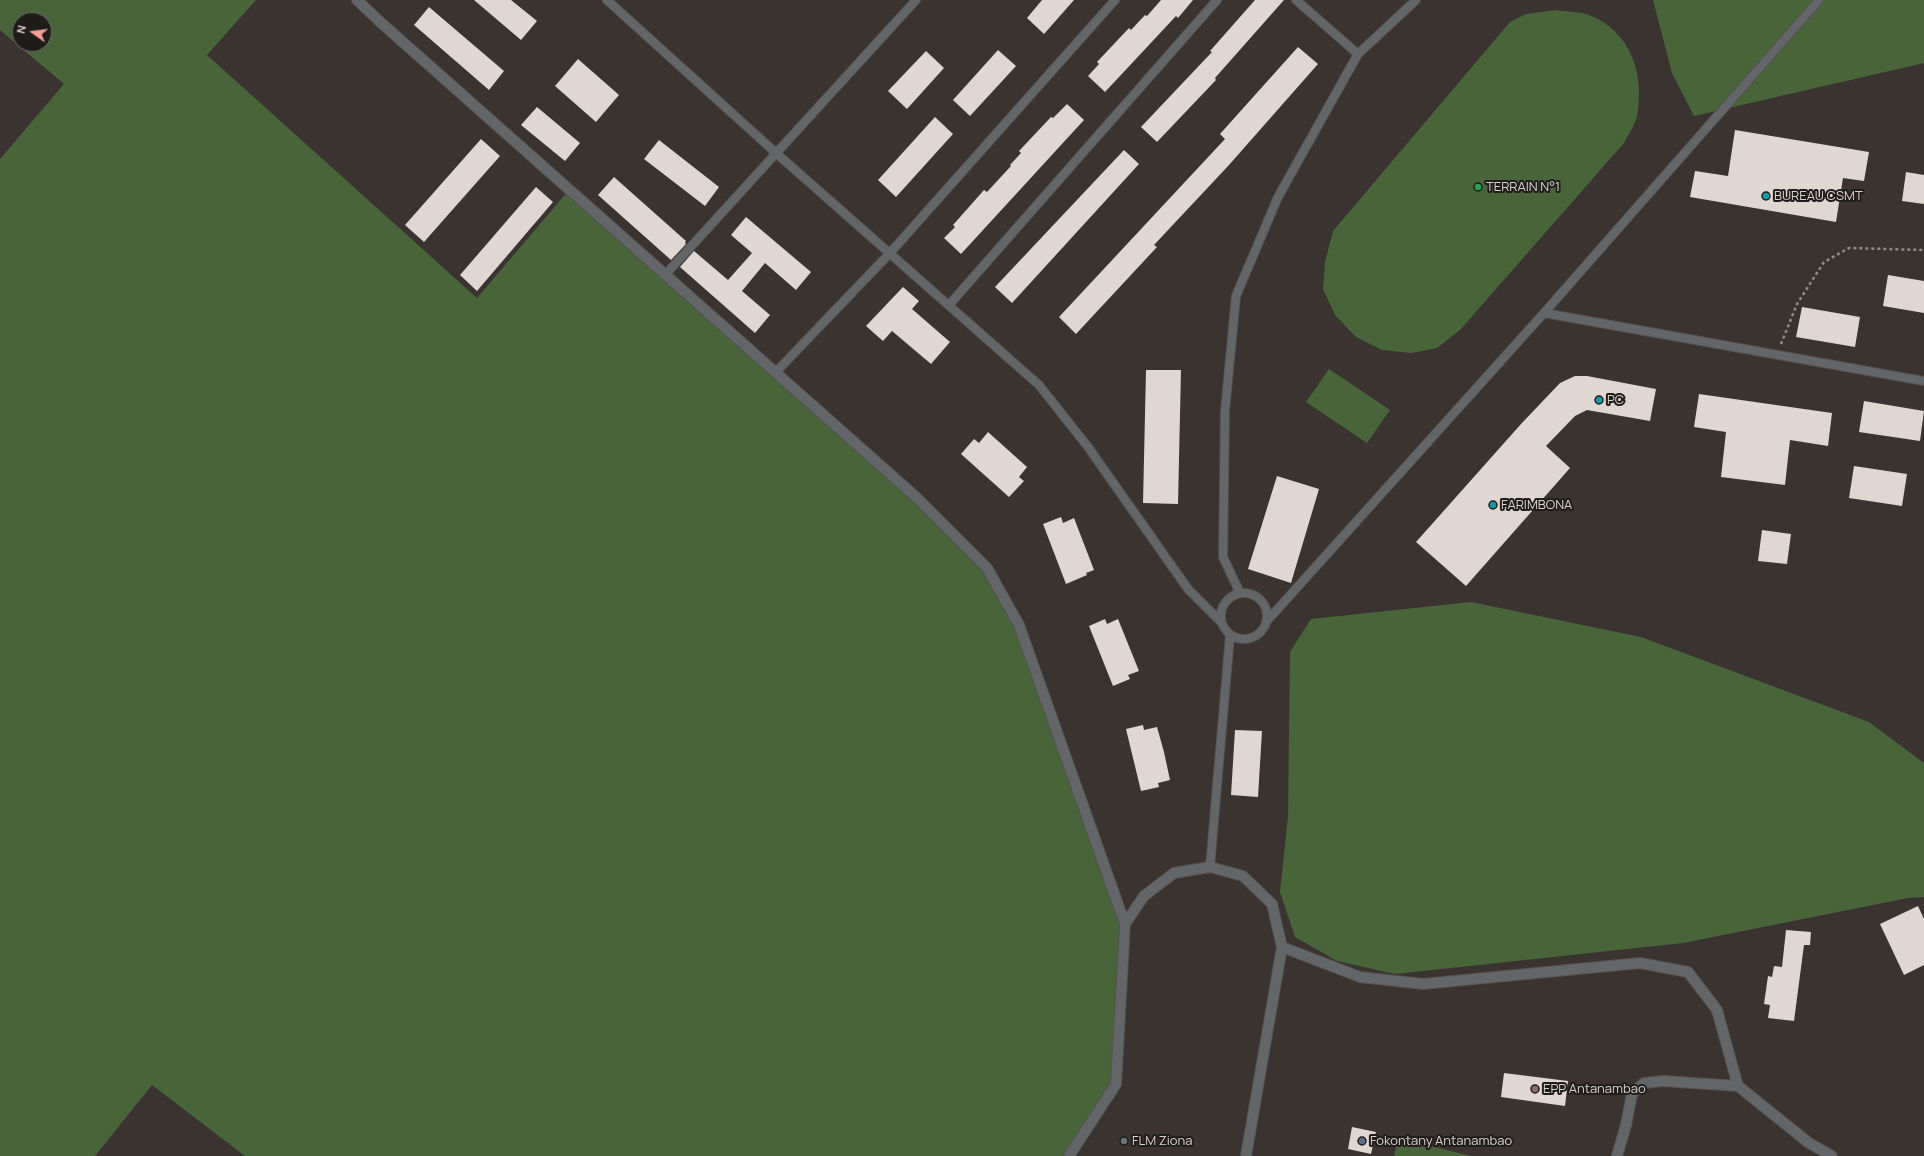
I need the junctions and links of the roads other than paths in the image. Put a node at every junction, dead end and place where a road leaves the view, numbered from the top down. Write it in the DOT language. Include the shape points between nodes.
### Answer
graph roads {
  1 [pos="357,0"];
  2 [pos="607,0"];
  3 [pos="916,0"];
  4 [pos="1115,0"];
  5 [pos="1217,0"];
  6 [pos="1296,0"];
  7 [pos="1416,0"];
  8 [pos="1819,0"];
  9 [pos="1358,54"];
  10 [pos="776,153"];
  11 [pos="890,253"];
  12 [pos="665,275"];
  13 [pos="948,305"];
  14 [pos="1544,313"];
  15 [pos="775,373"];
  16 [pos="1924,381"];
  17 [pos="1240,593"];
  18 [pos="1266,622"];
  19 [pos="1222,623"];
  20 [pos="1230,635"];
  21 [pos="1210,867"];
  22 [pos="1125,924"];
  23 [pos="1282,947"];
  24 [pos="1738,1086"];
  25 [pos="1069,1156"];
  26 [pos="1246,1156"];
  27 [pos="1617,1156"];
  28 [pos="1832,1156"];
  1 -- 12 [label="street"];
  2 -- 10 [label="lane"];
  3 -- 10 [label="lane"];
  4 -- 11 [label="lane"];
  5 -- 13 [label="lane"];
  6 -- 9 [label="lane"];
  7 -- 9 [label="lane"];
  8 -- 14 [label="lane"];
  9 -- 17 [label="lane" via="1278,197 1236,296 1226,411 1223,558"];
  10 -- 11 [label="lane"];
  10 -- 12 [label="lane"];
  11 -- 13 [label="lane"];
  11 -- 15 [label="lane"];
  12 -- 15 [label="street"];
  13 -- 19 [label="lane" via="1039,384 1088,447 1188,589"];
  14 -- 16 [label="lane"];
  14 -- 18 [label="lane"];
  15 -- 22 [label="street" via="916,497 987,568 1019,625"];
  17 -- 18 [label="lane" via="1248,593 1261,601 1265,608"];
  17 -- 19 [label="lane" via="1226,601 1221,615"];
  18 -- 20 [label="lane" via="1258,634 1251,637 1244,639"];
  19 -- 20 [label="lane"];
  20 -- 21 [label="lane"];
  21 -- 22 [label="street" via="1174,873 1144,896"];
  21 -- 23 [label="street" via="1243,876 1272,904"];
  22 -- 25 [label="street" via="1116,1084"];
  23 -- 24 [label="street" via="1360,977 1423,984 1640,963 1688,972 1717,1010"];
  23 -- 26 [label="street"];
  24 -- 27 [label="street" via="1663,1081 1644,1083 1632,1094"];
  24 -- 28 [label="street" via="1809,1143"];
}
